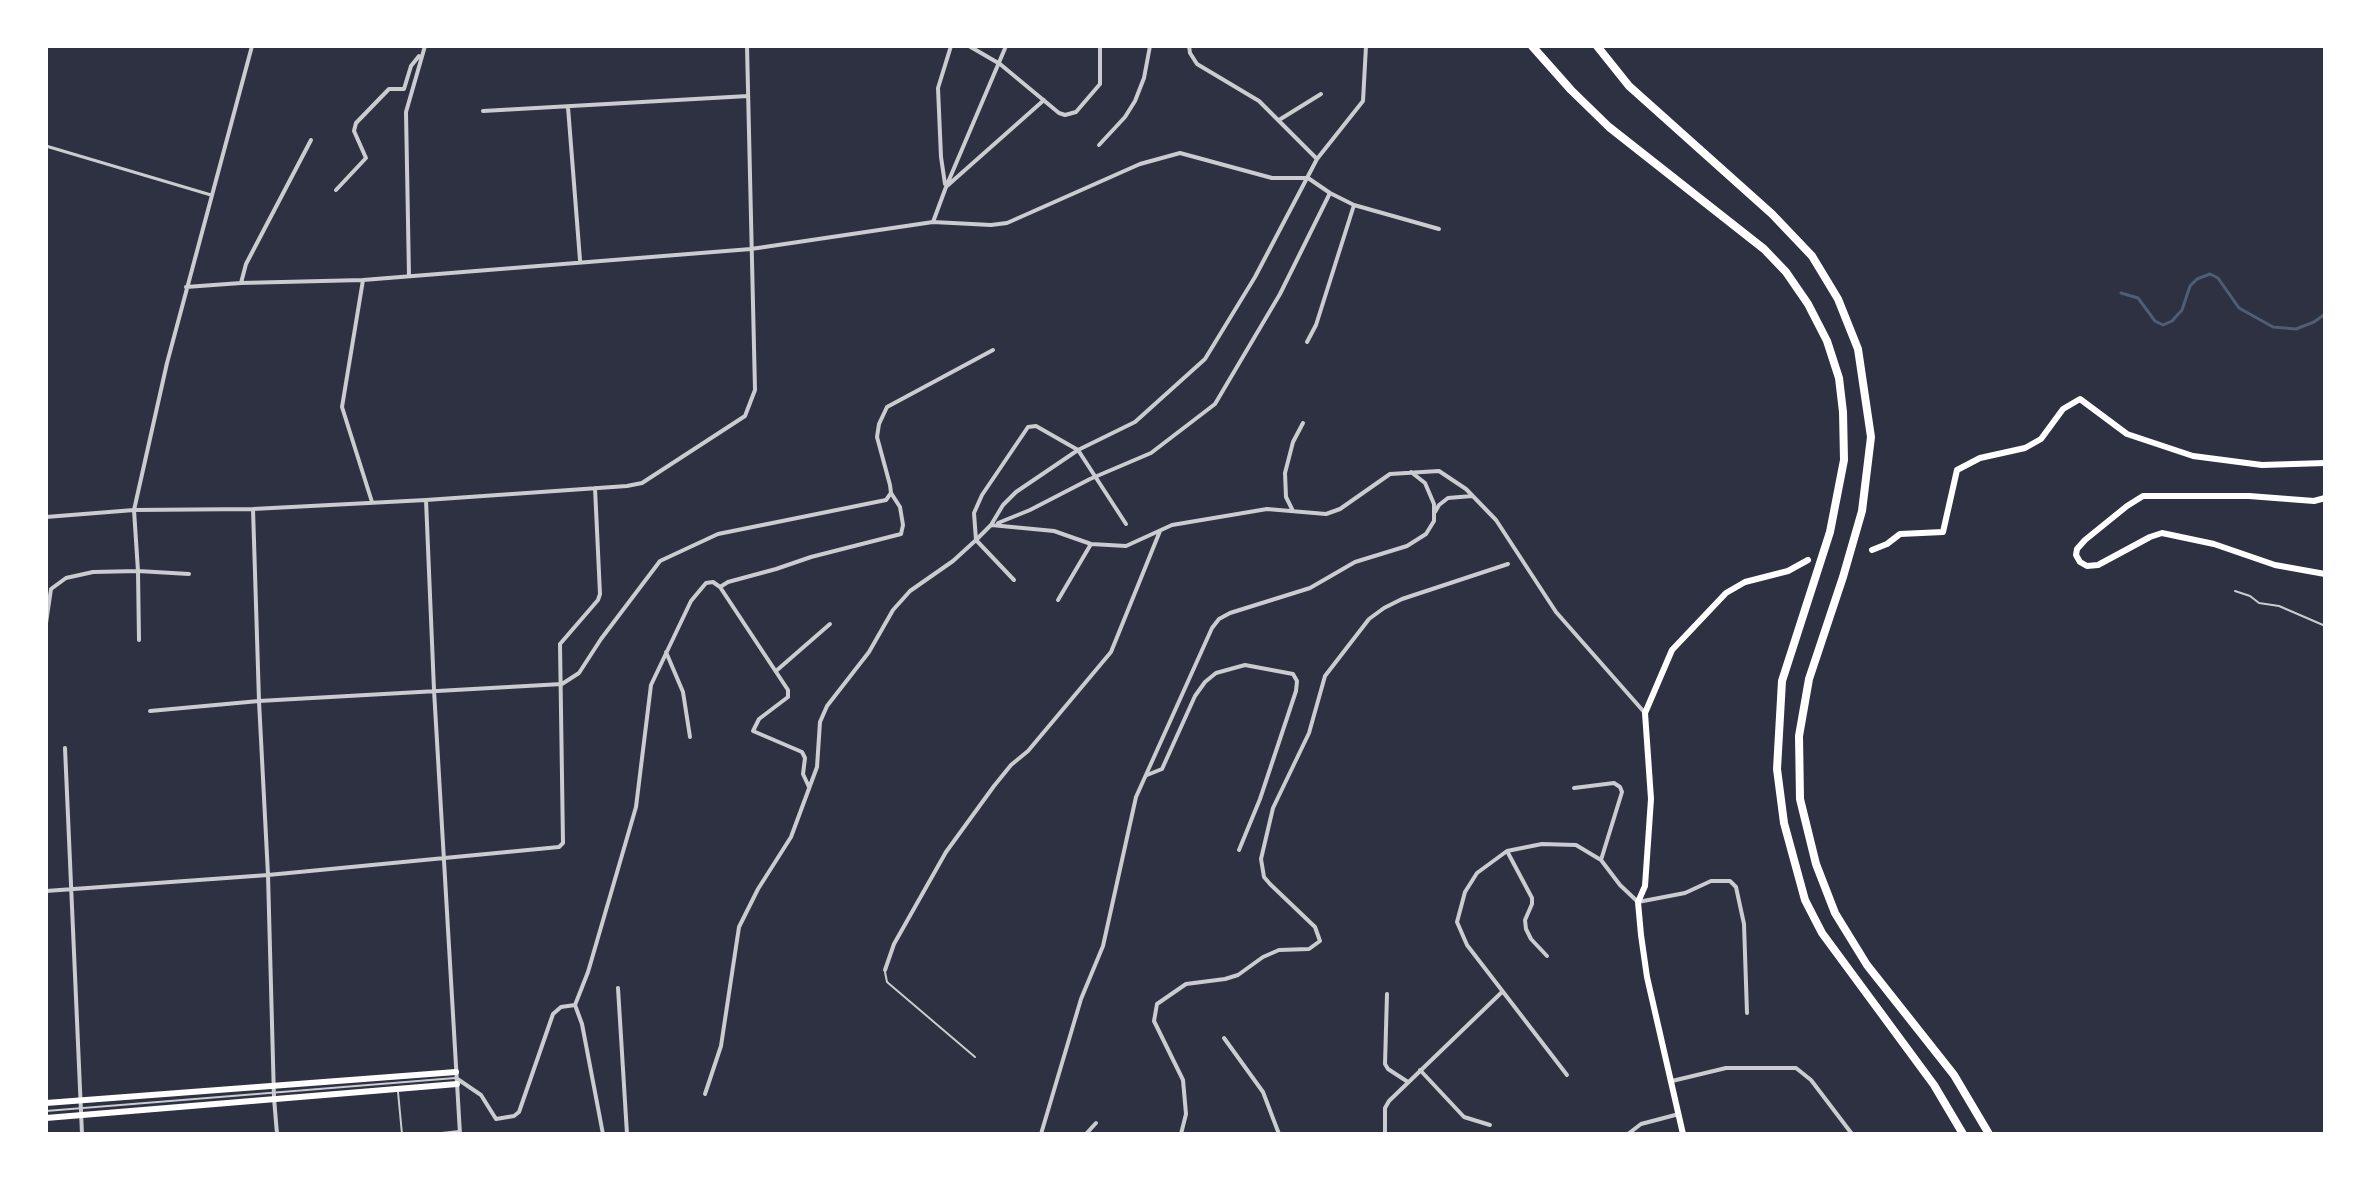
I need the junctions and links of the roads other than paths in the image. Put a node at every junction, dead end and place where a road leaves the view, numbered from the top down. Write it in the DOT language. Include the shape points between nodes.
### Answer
graph roads {
  1 [pos="252,46"];
  2 [pos="425,46"];
  3 [pos="747,46"];
  4 [pos="951,46"];
  5 [pos="969,46"];
  6 [pos="1006,46"];
  7 [pos="1100,46"];
  8 [pos="1150,46"];
  9 [pos="1189,46"];
  10 [pos="1366,46"];
  11 [pos="1532,46"];
  12 [pos="1597,46"];
  13 [pos="421,55"];
  14 [pos="1000,64"];
  15 [pos="1321,94"];
  16 [pos="748,96"];
  17 [pos="1044,100"];
  18 [pos="568,107"];
  19 [pos="483,111"];
  20 [pos="1279,120"];
  21 [pos="311,140"];
  22 [pos="1099,145"];
  23 [pos="46,146"];
  24 [pos="1317,159"];
  25 [pos="1308,178"];
  26 [pos="946,187"];
  27 [pos="336,190"];
  28 [pos="1330,193"];
  29 [pos="212,195"];
  30 [pos="1354,205"];
  31 [pos="933,222"];
  32 [pos="1439,229"];
  33 [pos="751,249"];
  34 [pos="580,261"];
  35 [pos="409,276"];
  36 [pos="363,280"];
  37 [pos="241,283"];
  38 [pos="186,287"];
  39 [pos="1307,342"];
  40 [pos="993,350"];
  41 [pos="1303,423"];
  42 [pos="1078,450"];
  43 [pos="2325,463"];
  44 [pos="1411,472"];
  45 [pos="1094,477"];
  46 [pos="595,488"];
  47 [pos="891,493"];
  48 [pos="1474,496"];
  49 [pos="2325,498"];
  50 [pos="426,500"];
  51 [pos="372,502"];
  52 [pos="253,509"];
  53 [pos="134,510"];
  54 [pos="1293,511"];
  55 [pos="1435,512"];
  56 [pos="46,517"];
  57 [pos="1126,524"];
  58 [pos="991,525"];
  59 [pos="1160,531"];
  60 [pos="976,540"];
  61 [pos="1091,544"];
  62 [pos="1872,550"];
  63 [pos="1808,560"];
  64 [pos="1508,564"];
  65 [pos="138,571"];
  66 [pos="189,574"];
  67 [pos="2325,574"];
  68 [pos="1014,580"];
  69 [pos="720,587"];
  70 [pos="2235,591"];
  71 [pos="1058,600"];
  72 [pos="46,623"];
  73 [pos="830,624"];
  74 [pos="2323,625"];
  75 [pos="139,640"];
  76 [pos="666,652"];
  77 [pos="776,671"];
  78 [pos="562,684"];
  79 [pos="434,690"];
  80 [pos="259,701"];
  81 [pos="150,711"];
  82 [pos="1645,713"];
  83 [pos="690,737"];
  84 [pos="65,748"];
  85 [pos="1147,775"];
  86 [pos="809,788"];
  87 [pos="1574,788"];
  88 [pos="1239,850"];
  89 [pos="1507,851"];
  90 [pos="445,860"];
  91 [pos="1601,860"];
  92 [pos="268,875"];
  93 [pos="70,889"];
  94 [pos="46,891"];
  95 [pos="1638,902"];
  96 [pos="1547,956"];
  97 [pos="885,970"];
  98 [pos="618,988"];
  99 [pos="1502,992"];
  100 [pos="1387,994"];
  101 [pos="575,1005"];
  102 [pos="1747,1013"];
  103 [pos="1224,1038"];
  104 [pos="975,1057"];
  105 [pos="1420,1070"];
  106 [pos="1567,1075"];
  107 [pos="456,1078"];
  108 [pos="1672,1081"];
  109 [pos="1408,1082"];
  110 [pos="398,1086"];
  111 [pos="274,1092"];
  112 [pos="705,1094"];
  113 [pos="46,1103"];
  114 [pos="81,1109"];
  115 [pos="46,1111"];
  116 [pos="1679,1114"];
  117 [pos="46,1118"];
  118 [pos="1096,1123"];
  119 [pos="1490,1125"];
  120 [pos="460,1133"];
  121 [pos="82,1134"];
  122 [pos="277,1134"];
  123 [pos="402,1134"];
  124 [pos="433,1134"];
  125 [pos="603,1134"];
  126 [pos="627,1134"];
  127 [pos="1041,1134"];
  128 [pos="1086,1134"];
  129 [pos="1181,1134"];
  130 [pos="1279,1134"];
  131 [pos="1385,1134"];
  132 [pos="1628,1134"];
  133 [pos="1683,1134"];
  134 [pos="1852,1134"];
  135 [pos="1963,1134"];
  136 [pos="1989,1134"];
  1 -- 29 [label="street"];
  2 -- 13 [label="street"];
  3 -- 16 [label="street"];
  4 -- 26 [label="street" via="938,88"];
  5 -- 14 [label="street"];
  6 -- 14 [label="street"];
  7 -- 17 [label="street" via="1100,84 1076,112 1059,113"];
  8 -- 22 [label="street" via="1135,101"];
  9 -- 20 [label="street" via="1197,64 1259,101"];
  10 -- 24 [label="street" via="1363,101"];
  11 -- 135 [label="highway" via="1609,127 1764,249 1794,283 1827,341 1839,378 1844,460 1830,532 1782,681 1777,769 1784,823 1805,900 1822,933 1927,1074"];
  12 -- 136 [label="highway" via="1629,86 1812,256 1838,299 1858,349 1871,437 1862,511 1809,679 1799,736 1800,799 1835,913 1867,965 1954,1075"];
  13 -- 27 [label="street" via="411,66 404,89 389,89 356,123 354,131 366,158"];
  13 -- 35 [label="street" via="406,112"];
  14 -- 17 [label="street"];
  14 -- 26 [label="street"];
  15 -- 20 [label="street"];
  16 -- 18 [label="street"];
  16 -- 33 [label="street"];
  17 -- 26 [label="street"];
  18 -- 19 [label="street"];
  18 -- 34 [label="street"];
  20 -- 24 [label="street"];
  21 -- 37 [label="street"];
  23 -- 29 [label="street"];
  24 -- 25 [label="street"];
  25 -- 28 [label="street"];
  25 -- 31 [label="street" via="1272,178 1171,154 1007,223"];
  25 -- 42 [label="street" via="1205,359 1135,422"];
  26 -- 31 [label="street"];
  28 -- 30 [label="street"];
  28 -- 45 [label="street" via="1219,400 1151,453"];
  29 -- 38 [label="street"];
  30 -- 32 [label="street"];
  30 -- 39 [label="street"];
  31 -- 33 [label="street"];
  33 -- 34 [label="street"];
  33 -- 46 [label="street" via="755,390 745,416 642,483"];
  34 -- 35 [label="street"];
  35 -- 36 [label="street"];
  36 -- 37 [label="street"];
  36 -- 51 [label="street" via="342,407"];
  37 -- 38 [label="street"];
  38 -- 53 [label="street"];
  40 -- 47 [label="street" via="887,407 877,437"];
  41 -- 54 [label="street" via="1285,473"];
  42 -- 45 [label="street"];
  42 -- 58 [label="street" via="1016,492"];
  42 -- 60 [label="street" via="1036,426 1028,427 982,495 974,513"];
  43 -- 62 [label="main road" via="2262,465 2193,456 2127,434 2080,399 2063,409 2041,439 1957,470 1943,532 1900,534"];
  44 -- 48 [label="street" via="1446,473"];
  44 -- 54 [label="street" via="1390,474 1326,514"];
  44 -- 55 [label="street" via="1425,483"];
  45 -- 57 [label="street"];
  45 -- 58 [label="street"];
  46 -- 50 [label="street"];
  46 -- 78 [label="street" via="600,594 560,644"];
  47 -- 69 [label="street" via="900,507 901,534"];
  47 -- 78 [label="street" via="878,503 718,534 660,561 579,673"];
  48 -- 55 [label="street" via="1448,498"];
  48 -- 82 [label="street" via="1502,527 1556,612"];
  49 -- 67 [label="main road" via="2143,496 2085,540 2076,555 2087,566 2098,565 2162,533"];
  50 -- 51 [label="street"];
  50 -- 79 [label="street"];
  51 -- 52 [label="street"];
  52 -- 53 [label="street"];
  52 -- 80 [label="street"];
  53 -- 56 [label="street"];
  53 -- 65 [label="street"];
  54 -- 59 [label="street" via="1267,509"];
  55 -- 85 [label="street" via="1431,527 1413,543 1355,562 1310,588 1219,619"];
  58 -- 60 [label="street"];
  58 -- 61 [label="street" via="1054,531"];
  59 -- 61 [label="street" via="1126,546"];
  59 -- 97 [label="street" via="1111,652 1011,765 946,852"];
  60 -- 68 [label="street"];
  60 -- 86 [label="street" via="910,591 827,706"];
  61 -- 71 [label="street"];
  63 -- 82 [label="main road" via="1726,593 1672,650"];
  64 -- 129 [label="street" via="1384,608 1369,619 1325,676 1309,733 1273,808 1261,859 1264,877 1315,927 1320,941 1309,949 1279,950 1238,975 1186,984 1157,1004 1154,1021 1183,1080 1186,1114"];
  65 -- 66 [label="street"];
  65 -- 72 [label="street" via="66,578 51,589"];
  65 -- 75 [label="street"];
  69 -- 76 [label="street" via="706,583 691,601"];
  69 -- 77 [label="street"];
  70 -- 74 [label="lane"];
  73 -- 77 [label="street"];
  76 -- 83 [label="street" via="683,692"];
  76 -- 101 [label="street" via="651,685 636,807"];
  77 -- 86 [label="street" via="789,694 759,719 753,731 802,752"];
  78 -- 79 [label="street"];
  78 -- 90 [label="street" via="563,843 555,849"];
  79 -- 80 [label="street"];
  79 -- 90 [label="street"];
  80 -- 81 [label="street"];
  80 -- 92 [label="street"];
  82 -- 95 [label="main road" via="1651,799 1645,886"];
  84 -- 93 [label="street"];
  85 -- 88 [label="street" via="1162,769 1195,696 1216,673 1245,665 1293,674 1296,691"];
  85 -- 127 [label="street" via="1136,797 1103,946 1081,999"];
  86 -- 112 [label="street" via="791,837 739,927 721,1046"];
  87 -- 91 [label="street" via="1614,783 1622,792"];
  89 -- 91 [label="street" via="1563,843"];
  89 -- 96 [label="street" via="1532,898 1526,929"];
  89 -- 99 [label="street" via="1477,873 1457,922 1467,945"];
  90 -- 92 [label="street"];
  90 -- 107 [label="street"];
  91 -- 95 [label="street"];
  92 -- 93 [label="street"];
  92 -- 111 [label="street"];
  93 -- 94 [label="street"];
  93 -- 114 [label="street"];
  95 -- 102 [label="street" via="1685,893 1711,881 1730,881 1736,887 1744,924"];
  95 -- 108 [label="main road" via="1647,977"];
  97 -- 104 [label="lane" via="887,982"];
  98 -- 126 [label="street"];
  99 -- 105 [label="street"];
  99 -- 106 [label="street"];
  100 -- 109 [label="street" via="1385,1064"];
  101 -- 107 [label="street" via="553,1014 514,1116 496,1119 481,1095"];
  101 -- 125 [label="street"];
  103 -- 130 [label="street" via="1263,1092"];
  105 -- 109 [label="street"];
  105 -- 119 [label="street" via="1464,1117"];
  107 -- 110 [label="main road"];
  107 -- 111 [label="main road"];
  107 -- 120 [label="street"];
  108 -- 116 [label="main road"];
  108 -- 134 [label="street" via="1726,1068 1796,1068"];
  109 -- 131 [label="street" via="1385,1108"];
  110 -- 111 [label="main road"];
  110 -- 123 [label="lane"];
  111 -- 114 [label="main road"];
  111 -- 114 [label="main road"];
  111 -- 122 [label="street"];
  113 -- 114 [label="main road"];
  114 -- 115 [label="lane"];
  114 -- 117 [label="main road"];
  114 -- 121 [label="street"];
  116 -- 132 [label="street" via="1641,1124"];
  116 -- 133 [label="main road"];
  118 -- 128 [label="street"];
  120 -- 124 [label="lane"];
}
